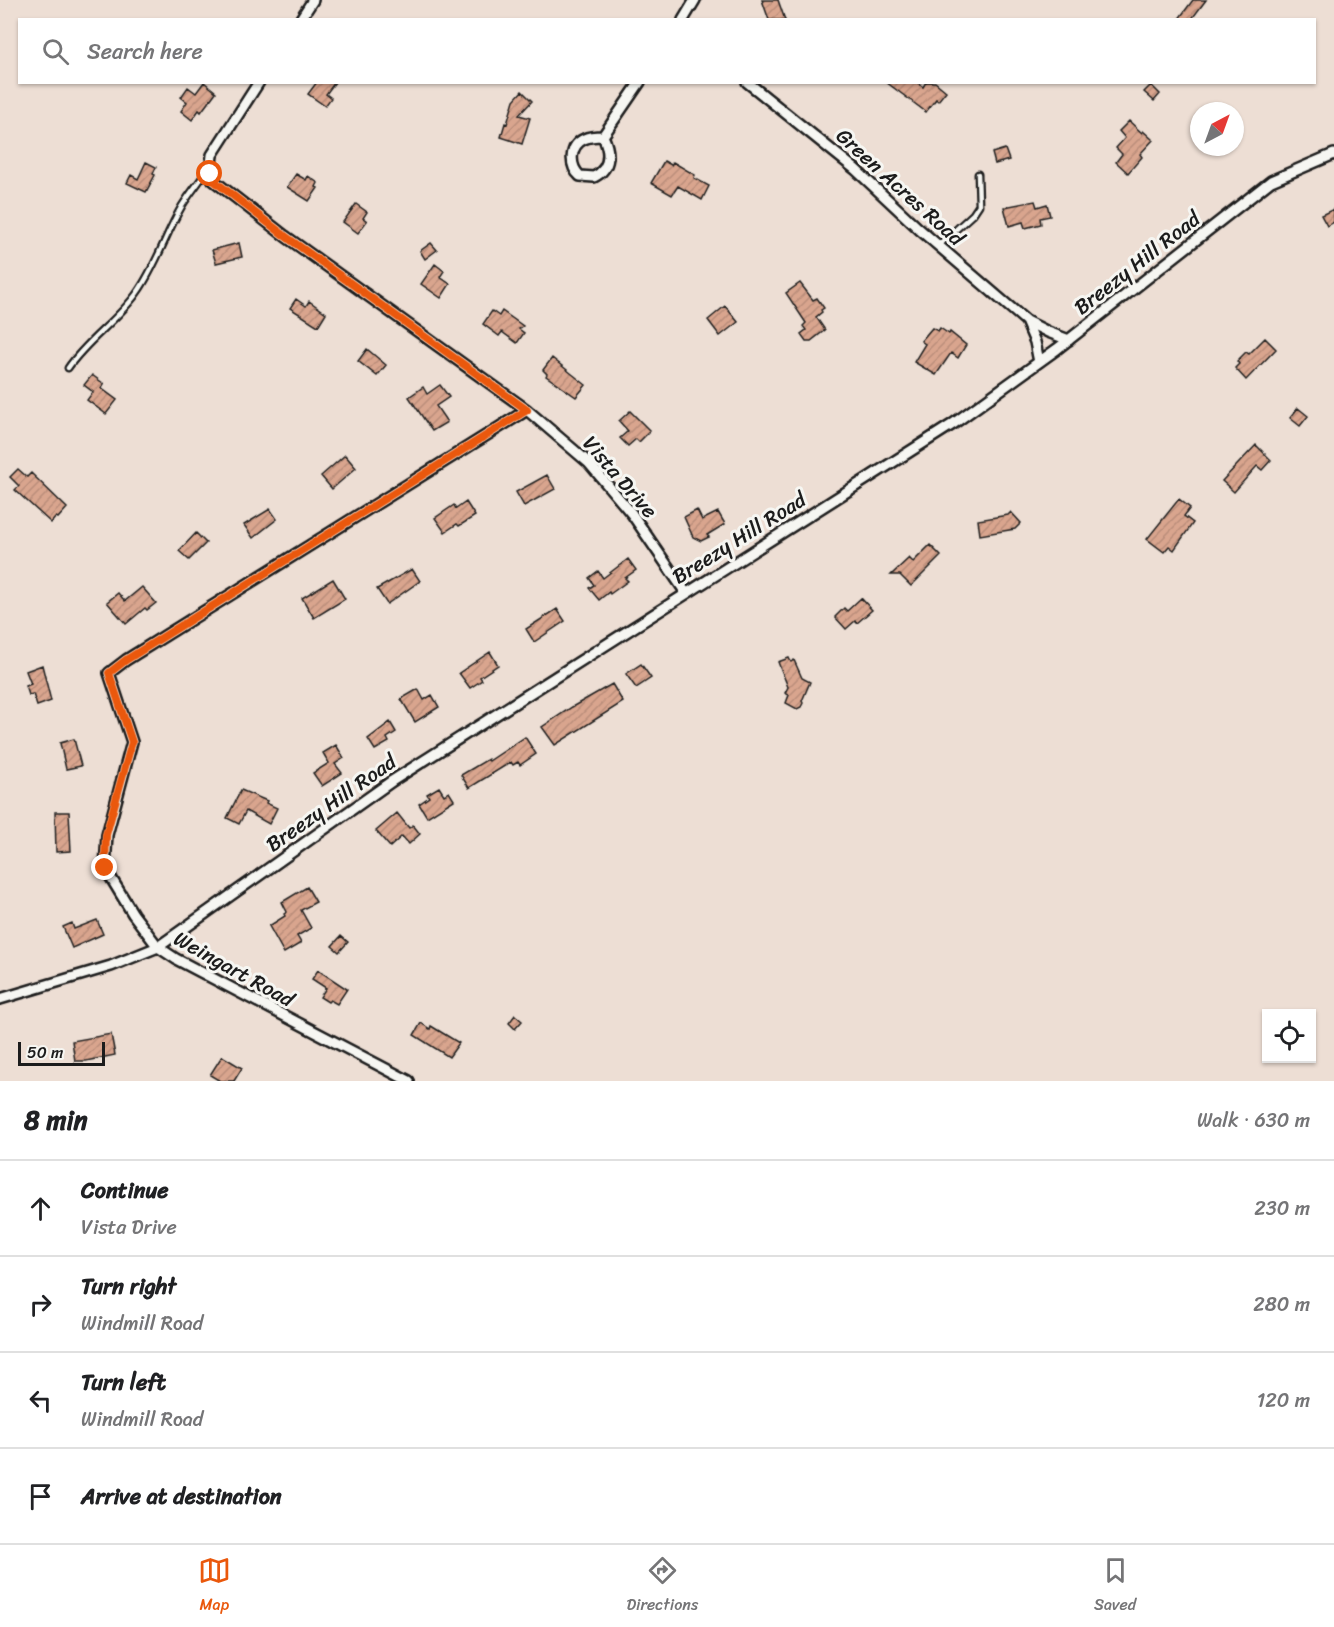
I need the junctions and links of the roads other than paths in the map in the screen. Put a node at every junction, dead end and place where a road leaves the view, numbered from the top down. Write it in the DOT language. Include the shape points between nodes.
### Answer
graph roads {
  1 [pos="313,0"];
  2 [pos="695,0"];
  3 [pos="301,18"];
  4 [pos="684,18"];
  5 [pos="258,84"];
  6 [pos="639,84"];
  7 [pos="749,84"];
  8 [pos="603,136"];
  9 [pos="1334,154"];
  10 [pos="210,166"];
  11 [pos="978,174"];
  12 [pos="939,246"];
  13 [pos="1026,321"];
  14 [pos="1068,340"];
  15 [pos="1039,362"];
  16 [pos="68,368"];
  17 [pos="527,410"];
  18 [pos="686,593"];
  19 [pos="158,947"];
  20 [pos="0,999"];
  21 [pos="409,1081"];
  1 -- 3 [label="street"];
  2 -- 4 [label="street"];
  5 -- 10 [label="street" via="212,155"];
  6 -- 8 [label="street"];
  7 -- 12 [label="street, Green Acres Road" via="855,169"];
  8 -- 8 [label="street" via="586,138 576,147 572,164 580,176 594,177 606,167 609,153"];
  9 -- 14 [label="street, Breezy Hill Road" via="1271,181"];
  10 -- 16 [label="lane" via="182,207 152,270 135,295"];
  10 -- 17 [label="street, Vista Drive" via="213,180 285,236"];
  11 -- 12 [label="lane" via="979,205"];
  12 -- 13 [label="street, Green Acres Road"];
  13 -- 14 [label="street, Green Acres Road"];
  13 -- 15 [label="street, Green Acres Road"];
  14 -- 15 [label="street, Breezy Hill Road"];
  15 -- 18 [label="street, Breezy Hill Road" via="953,424"];
  17 -- 18 [label="street, Vista Drive" via="589,463 632,514"];
  17 -- 19 [label="street" via="109,673 132,742 106,835 105,868"];
  18 -- 19 [label="street, Breezy Hill Road" via="392,781"];
  19 -- 20 [label="street, Weingart Road" via="111,966"];
  19 -- 21 [label="street, Weingart Road"];
}
